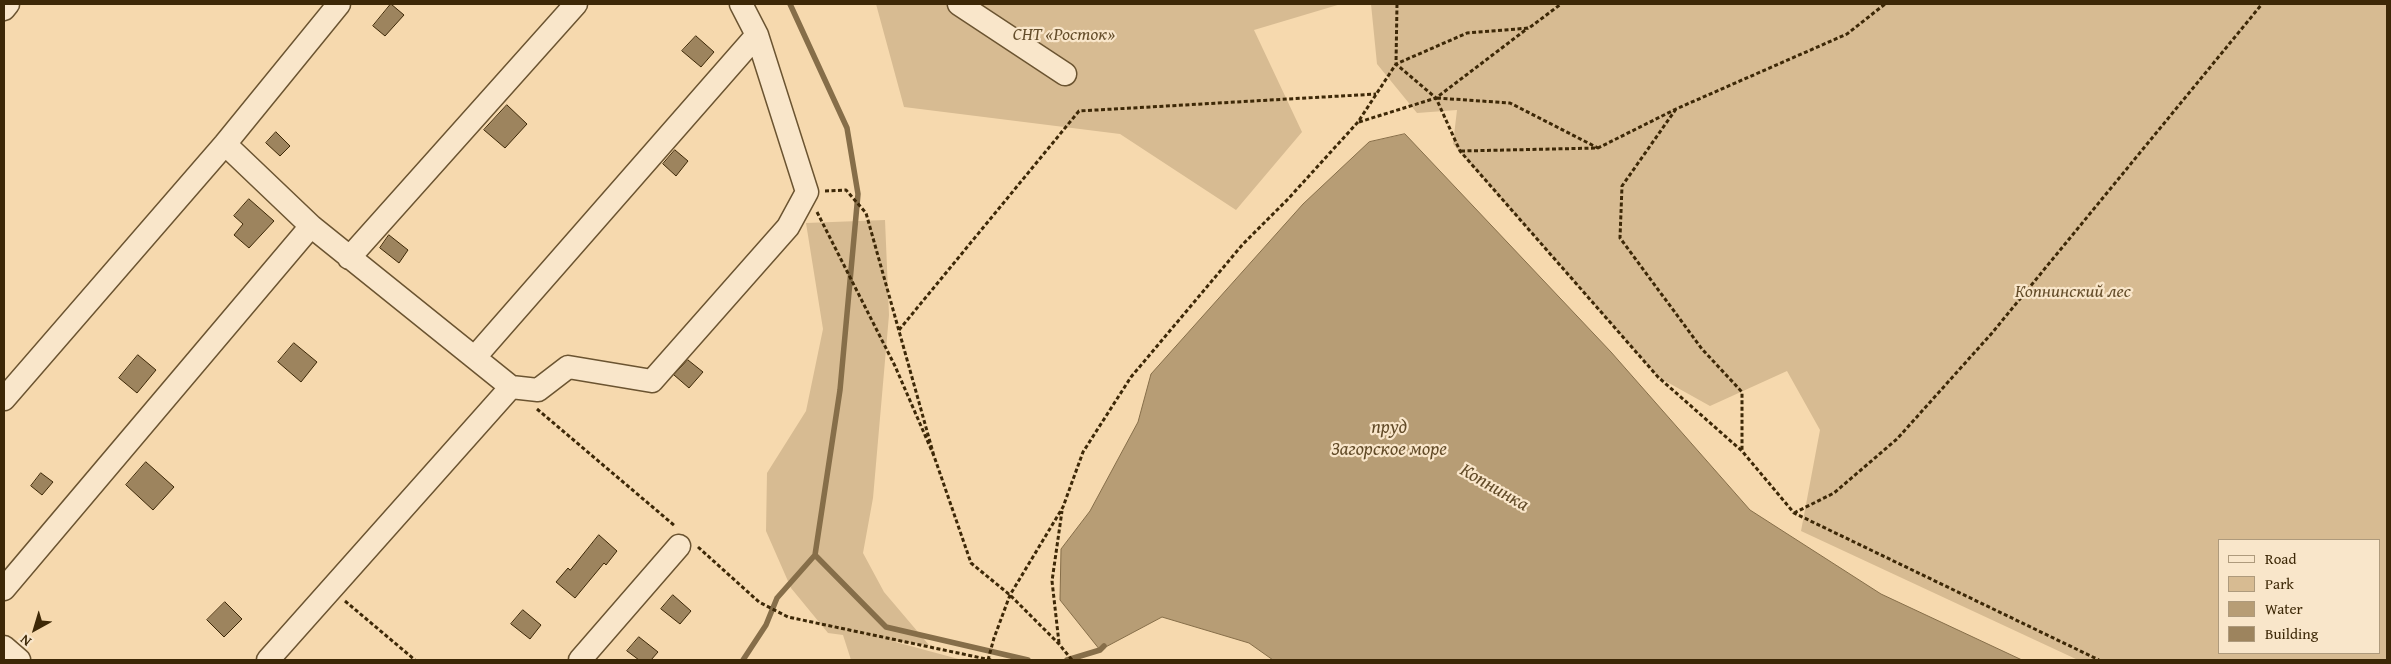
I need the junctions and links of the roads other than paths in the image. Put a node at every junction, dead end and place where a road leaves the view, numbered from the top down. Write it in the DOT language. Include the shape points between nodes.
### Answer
graph roads {
  1 [pos="8,4"];
  2 [pos="340,4"];
  3 [pos="576,4"];
  4 [pos="741,4"];
  5 [pos="959,4"];
  6 [pos="4,9"];
  7 [pos="757,35"];
  8 [pos="1065,74"];
  9 [pos="225,144"];
  10 [pos="311,226"];
  11 [pos="349,258"];
  12 [pos="475,357"];
  13 [pos="511,387"];
  14 [pos="4,398"];
  15 [pos="685,540"];
  16 [pos="4,588"];
  17 [pos="4,647"];
  18 [pos="19,660"];
  19 [pos="268,660"];
  20 [pos="580,660"];
  1 -- 6 [label="street"];
  2 -- 9 [label="street"];
  3 -- 11 [label="street"];
  4 -- 7 [label="street"];
  5 -- 8 [label="street"];
  7 -- 12 [label="street"];
  7 -- 13 [label="street" via="807,192 788,227 652,381 568,367 538,390"];
  9 -- 10 [label="street"];
  9 -- 14 [label="street"];
  10 -- 11 [label="street"];
  10 -- 16 [label="street"];
  11 -- 12 [label="street"];
  12 -- 13 [label="street"];
  13 -- 19 [label="street"];
  15 -- 20 [label="street"];
  17 -- 18 [label="street"];
}
